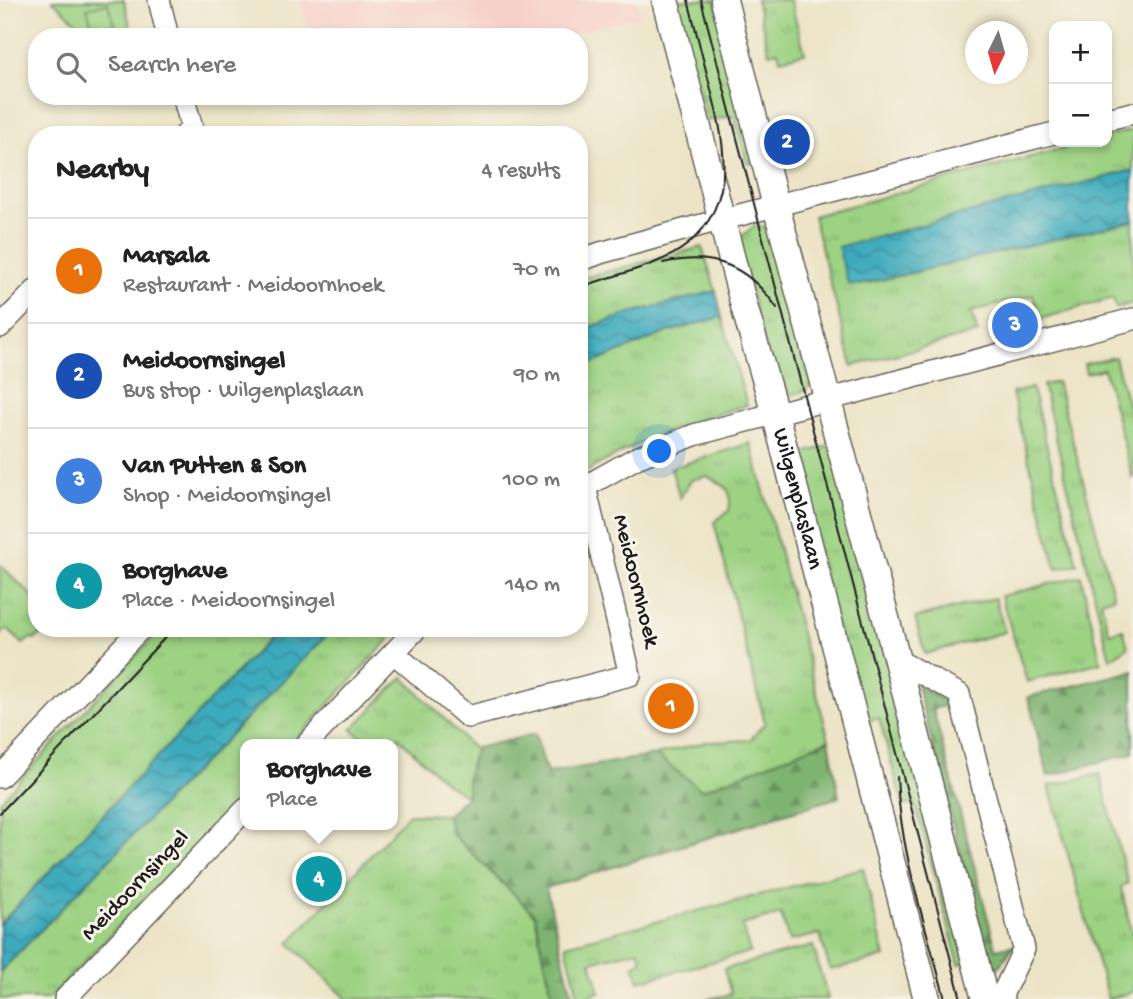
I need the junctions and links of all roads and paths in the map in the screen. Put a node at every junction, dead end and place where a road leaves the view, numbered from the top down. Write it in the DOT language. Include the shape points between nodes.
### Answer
graph roads {
  1 [pos="159,0"];
  2 [pos="665,0"];
  3 [pos="724,0"];
  4 [pos="166,28"];
  5 [pos="186,105"];
  6 [pos="1133,113"];
  7 [pos="1112,119"];
  8 [pos="191,126"];
  9 [pos="1049,134"];
  10 [pos="776,206"];
  11 [pos="723,219"];
  12 [pos="588,258"];
  13 [pos="28,298"];
  14 [pos="1133,319"];
  15 [pos="0,327"];
  16 [pos="828,401"];
  17 [pos="775,413"];
  18 [pos="588,485"];
  19 [pos="588,511"];
  20 [pos="132,637"];
  21 [pos="409,637"];
  22 [pos="394,653"];
  23 [pos="897,660"];
  24 [pos="312,739"];
  25 [pos="0,776"];
  26 [pos="240,815"];
  27 [pos="65,999"];
  28 [pos="927,999"];
  29 [pos="985,999"];
  30 [pos="1003,999"];
  1 -- 4 [label="street"];
  2 -- 11 [label="street, Wilgenplaslaan"];
  3 -- 10 [label="street"];
  5 -- 8 [label="street"];
  6 -- 7 [label="street"];
  9 -- 10 [label="street"];
  10 -- 11 [label="street"];
  10 -- 16 [label="street"];
  11 -- 12 [label="street"];
  11 -- 17 [label="street, Wilgenplaslaan"];
  13 -- 15 [label="street"];
  14 -- 16 [label="street"];
  16 -- 17 [label="street"];
  16 -- 23 [label="street"];
  17 -- 18 [label="street" via="694,435 636,458"];
  17 -- 28 [label="street, Wilgenplaslaan"];
  19 -- 22 [label="street, Meidoornhoek" via="630,675 468,717"];
  20 -- 25 [label="street"];
  21 -- 22 [label="street"];
  22 -- 24 [label="street"];
  23 -- 29 [label="street"];
  23 -- 30 [label="street" via="959,694 1024,949"];
  26 -- 27 [label="street, Meidoornsingel"];
}
